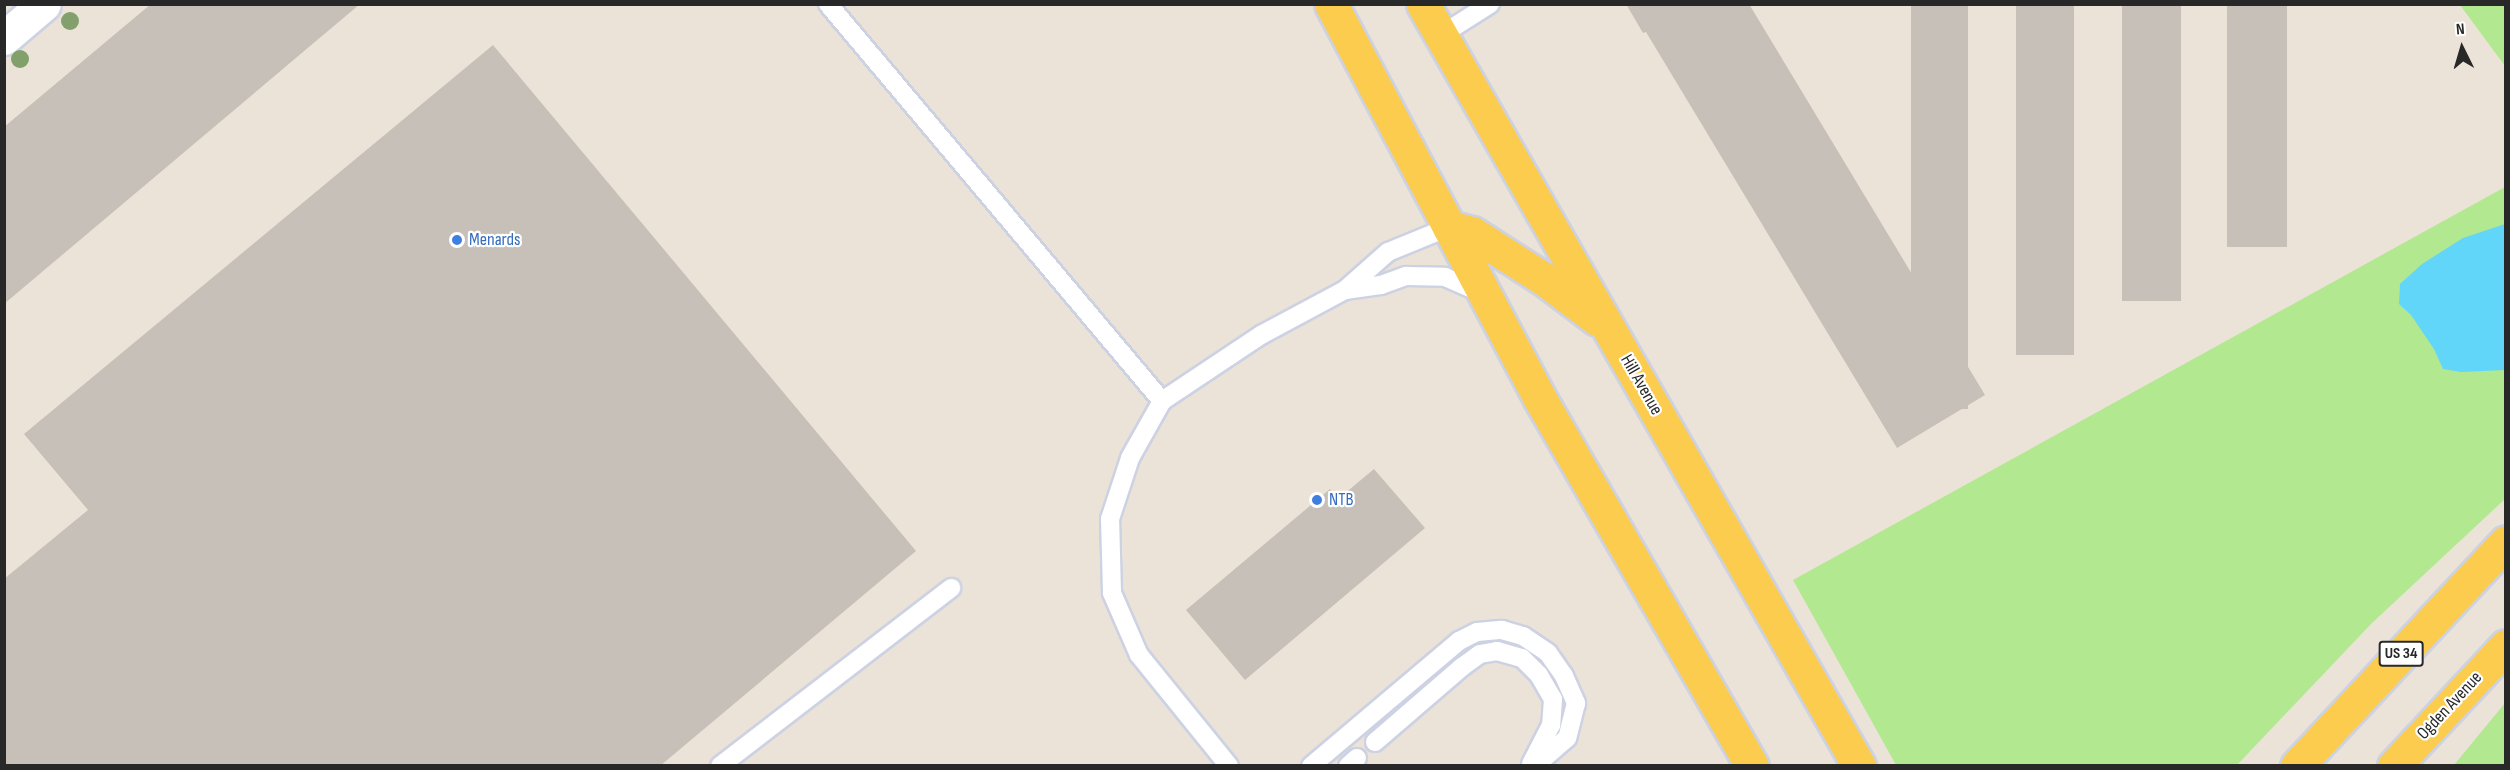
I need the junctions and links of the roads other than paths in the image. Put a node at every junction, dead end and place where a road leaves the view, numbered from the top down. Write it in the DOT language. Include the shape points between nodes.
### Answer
graph roads {
  1 [pos="44,4"];
  2 [pos="828,4"];
  3 [pos="1331,4"];
  4 [pos="1423,4"];
  5 [pos="1490,4"];
  6 [pos="1441,35"];
  7 [pos="4,38"];
  8 [pos="1449,228"];
  9 [pos="1345,290"];
  10 [pos="1484,294"];
  11 [pos="1608,327"];
  12 [pos="1162,401"];
  13 [pos="2505,542"];
  14 [pos="951,588"];
  15 [pos="2505,646"];
  16 [pos="1375,742"];
  17 [pos="720,765"];
  18 [pos="1228,765"];
  19 [pos="1311,765"];
  20 [pos="1530,765"];
  21 [pos="1535,765"];
  22 [pos="1752,765"];
  23 [pos="1860,765"];
  24 [pos="2297,765"];
  25 [pos="2394,765"];
  1 -- 7 [label="street"];
  2 -- 12 [label="lane"];
  3 -- 8 [label="main road"];
  4 -- 6 [label="main road, Hill Avenue"];
  5 -- 6 [label="lane"];
  6 -- 11 [label="main road, Hill Avenue"];
  8 -- 9 [label="lane" via="1388,252"];
  8 -- 10 [label="main road"];
  8 -- 11 [label="main road" via="1472,233 1545,279"];
  9 -- 10 [label="lane" via="1381,285 1406,276 1445,278"];
  9 -- 12 [label="lane" via="1261,335"];
  10 -- 22 [label="main road" via="1539,397"];
  11 -- 23 [label="main road, Hill Avenue"];
  12 -- 18 [label="lane" via="1130,458 1110,519 1112,593 1139,656"];
  13 -- 24 [label="main road, US 34"];
  14 -- 17 [label="lane"];
  15 -- 25 [label="main road, Ogden Avenue"];
  16 -- 20 [label="lane" via="1462,667 1480,654 1497,651 1522,658 1539,675 1553,699 1551,725"];
  19 -- 21 [label="lane" via="1459,641 1477,632 1502,630 1523,636 1548,652 1576,703 1567,738"];
}
